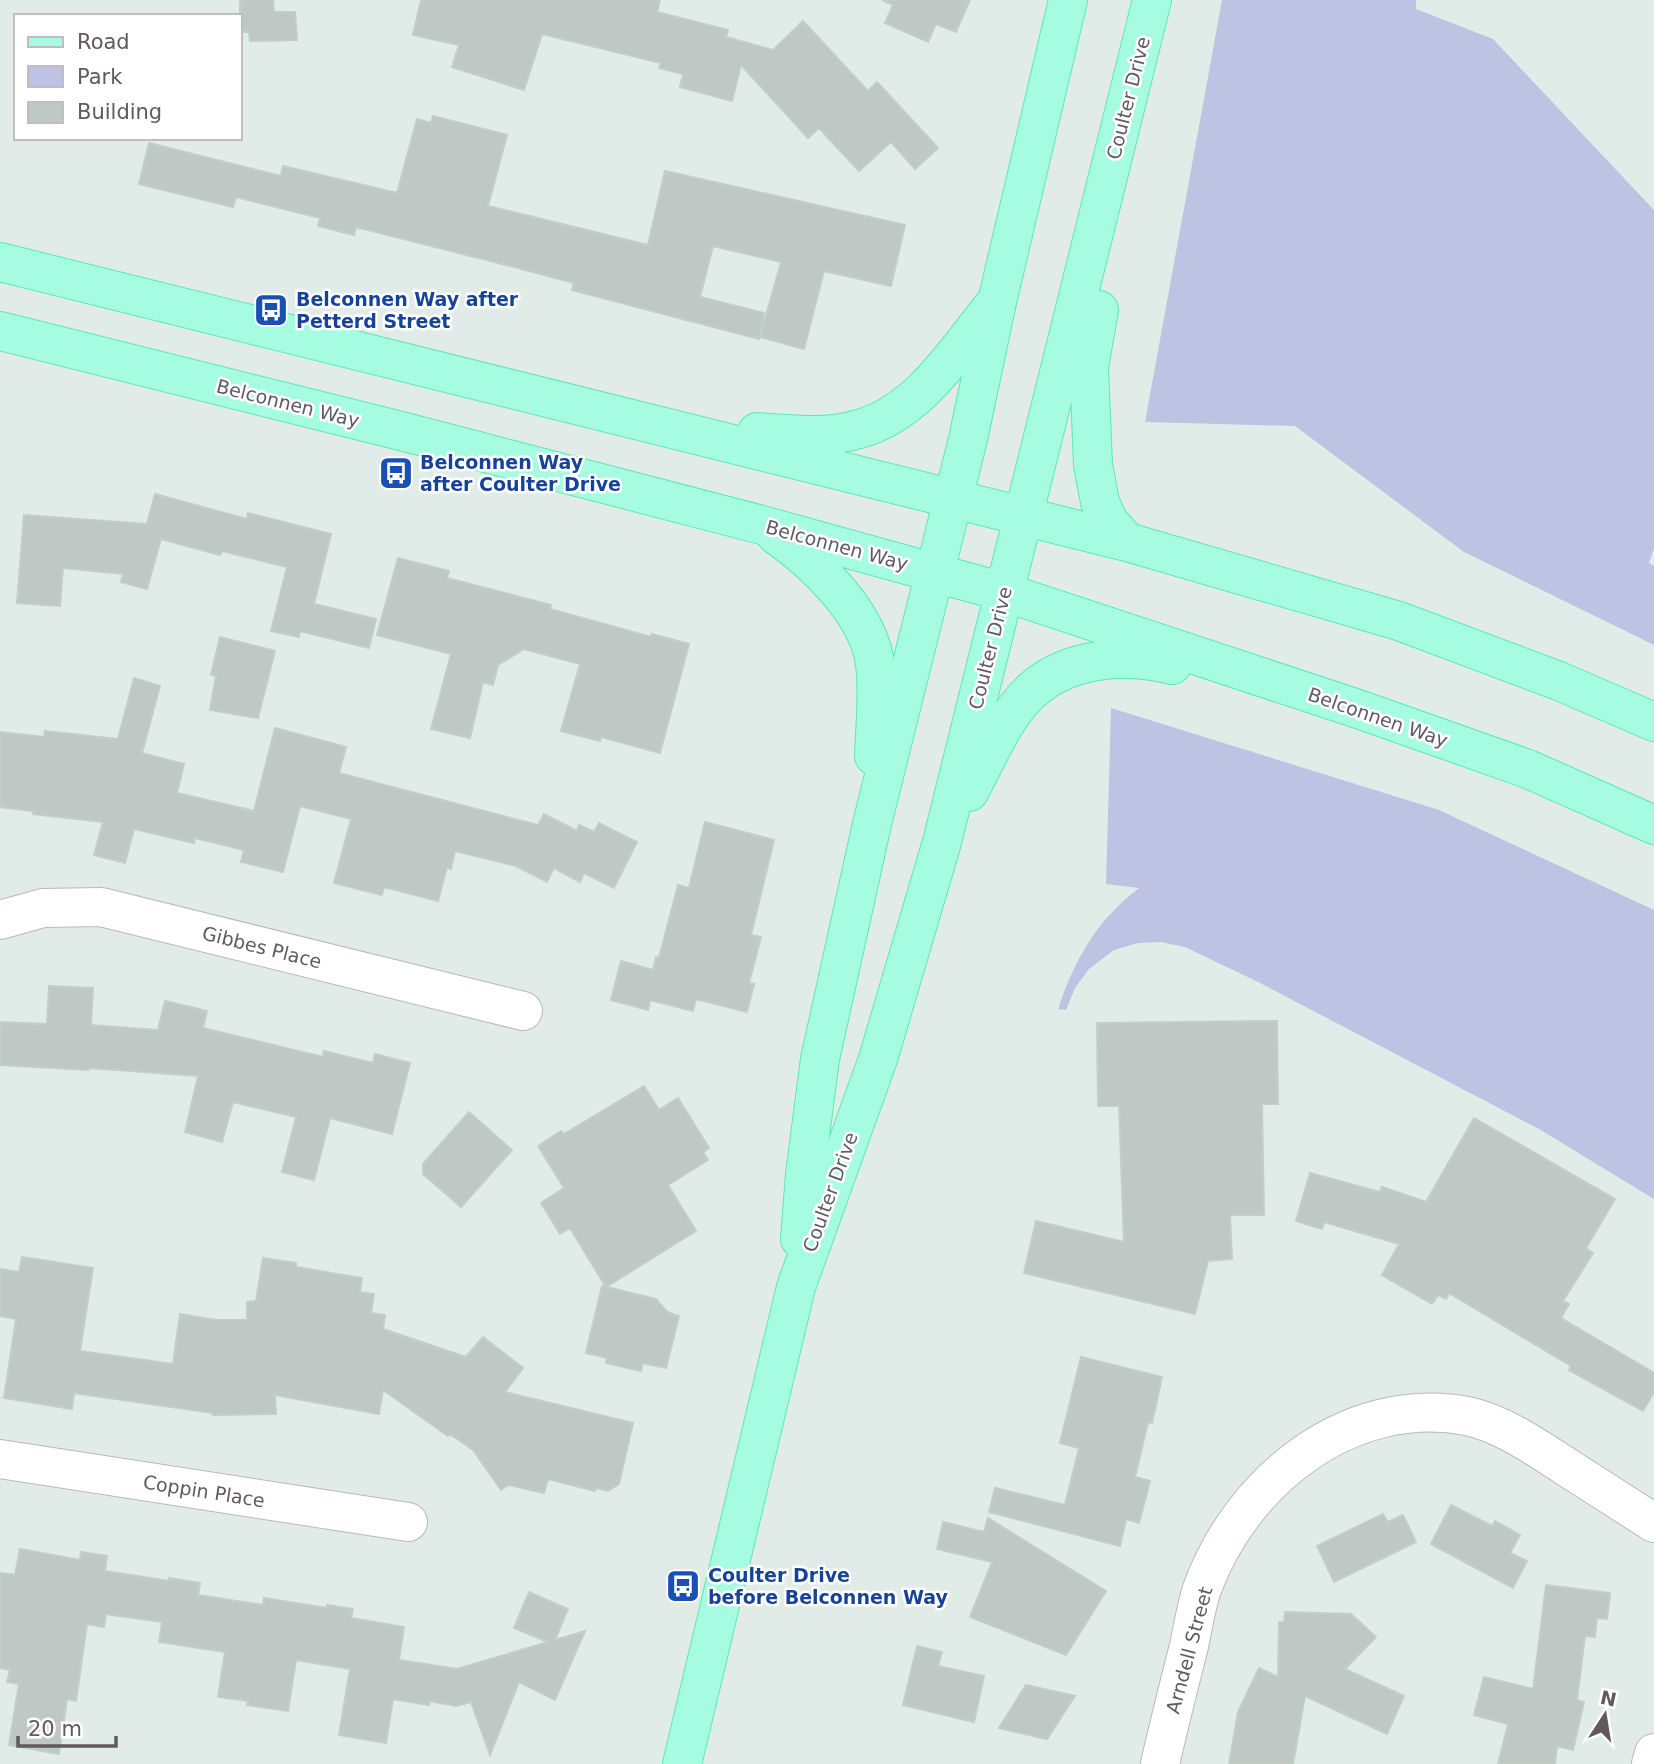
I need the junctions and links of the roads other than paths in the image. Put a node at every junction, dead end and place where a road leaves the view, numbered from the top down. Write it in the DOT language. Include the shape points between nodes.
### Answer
graph roads {
  1 [pos="1068,0"];
  2 [pos="1153,0"];
  3 [pos="1166,0"];
  4 [pos="0,262"];
  5 [pos="997,302"];
  6 [pos="0,331"];
  7 [pos="657,425"];
  8 [pos="954,497"];
  9 [pos="1022,514"];
  10 [pos="762,525"];
  11 [pos="1127,542"];
  12 [pos="935,572"];
  13 [pos="1004,592"];
  14 [pos="1358,709"];
  15 [pos="1654,722"];
  16 [pos="872,824"];
  17 [pos="1654,825"];
  18 [pos="942,842"];
  19 [pos="0,920"];
  20 [pos="523,1011"];
  21 [pos="796,1287"];
  22 [pos="0,1460"];
  23 [pos="408,1522"];
  24 [pos="1654,1523"];
  25 [pos="1654,1752"];
  26 [pos="682,1764"];
  27 [pos="1160,1764"];
  28 [pos="1651,1764"];
  1 -- 5 [label="main road, Coulter Drive"];
  2 -- 9 [label="main road, Coulter Drive"];
  3 -- 11 [label="main road" via="1163,40 1089,367 1093,465 1100,502 1109,522"];
  4 -- 7 [label="main road"];
  5 -- 7 [label="main road" via="929,383 896,412 874,424 829,434 797,435"];
  5 -- 8 [label="main road, Coulter Drive"];
  6 -- 10 [label="main road, Belconnen Way"];
  7 -- 8 [label="main road"];
  8 -- 9 [label="main road"];
  8 -- 12 [label="main road, Coulter Drive"];
  9 -- 11 [label="main road"];
  9 -- 13 [label="main road, Coulter Drive"];
  10 -- 12 [label="main road, Belconnen Way"];
  10 -- 16 [label="main road" via="824,574 871,646 875,676"];
  11 -- 15 [label="main road" via="1399,621"];
  12 -- 13 [label="main road, Belconnen Way"];
  12 -- 16 [label="main road, Coulter Drive"];
  13 -- 14 [label="main road, Belconnen Way"];
  13 -- 18 [label="main road, Coulter Drive"];
  14 -- 17 [label="main road, Belconnen Way" via="1528,769"];
  14 -- 18 [label="main road" via="1154,661 1125,658 1080,663 1037,686 1016,708"];
  16 -- 21 [label="main road, Coulter Drive" via="820,1059"];
  18 -- 21 [label="main road, Coulter Drive" via="878,1059"];
  19 -- 20 [label="street, Gibbes Place" via="43,908 101,907"];
  21 -- 26 [label="main road, Coulter Drive"];
  22 -- 23 [label="street, Coppin Place"];
  24 -- 27 [label="street, Arndell Street" via="1517,1436 1468,1416 1416,1412 1363,1422 1330,1438 1267,1484 1230,1533 1202,1589"];
  25 -- 28 [label="street"];
}
